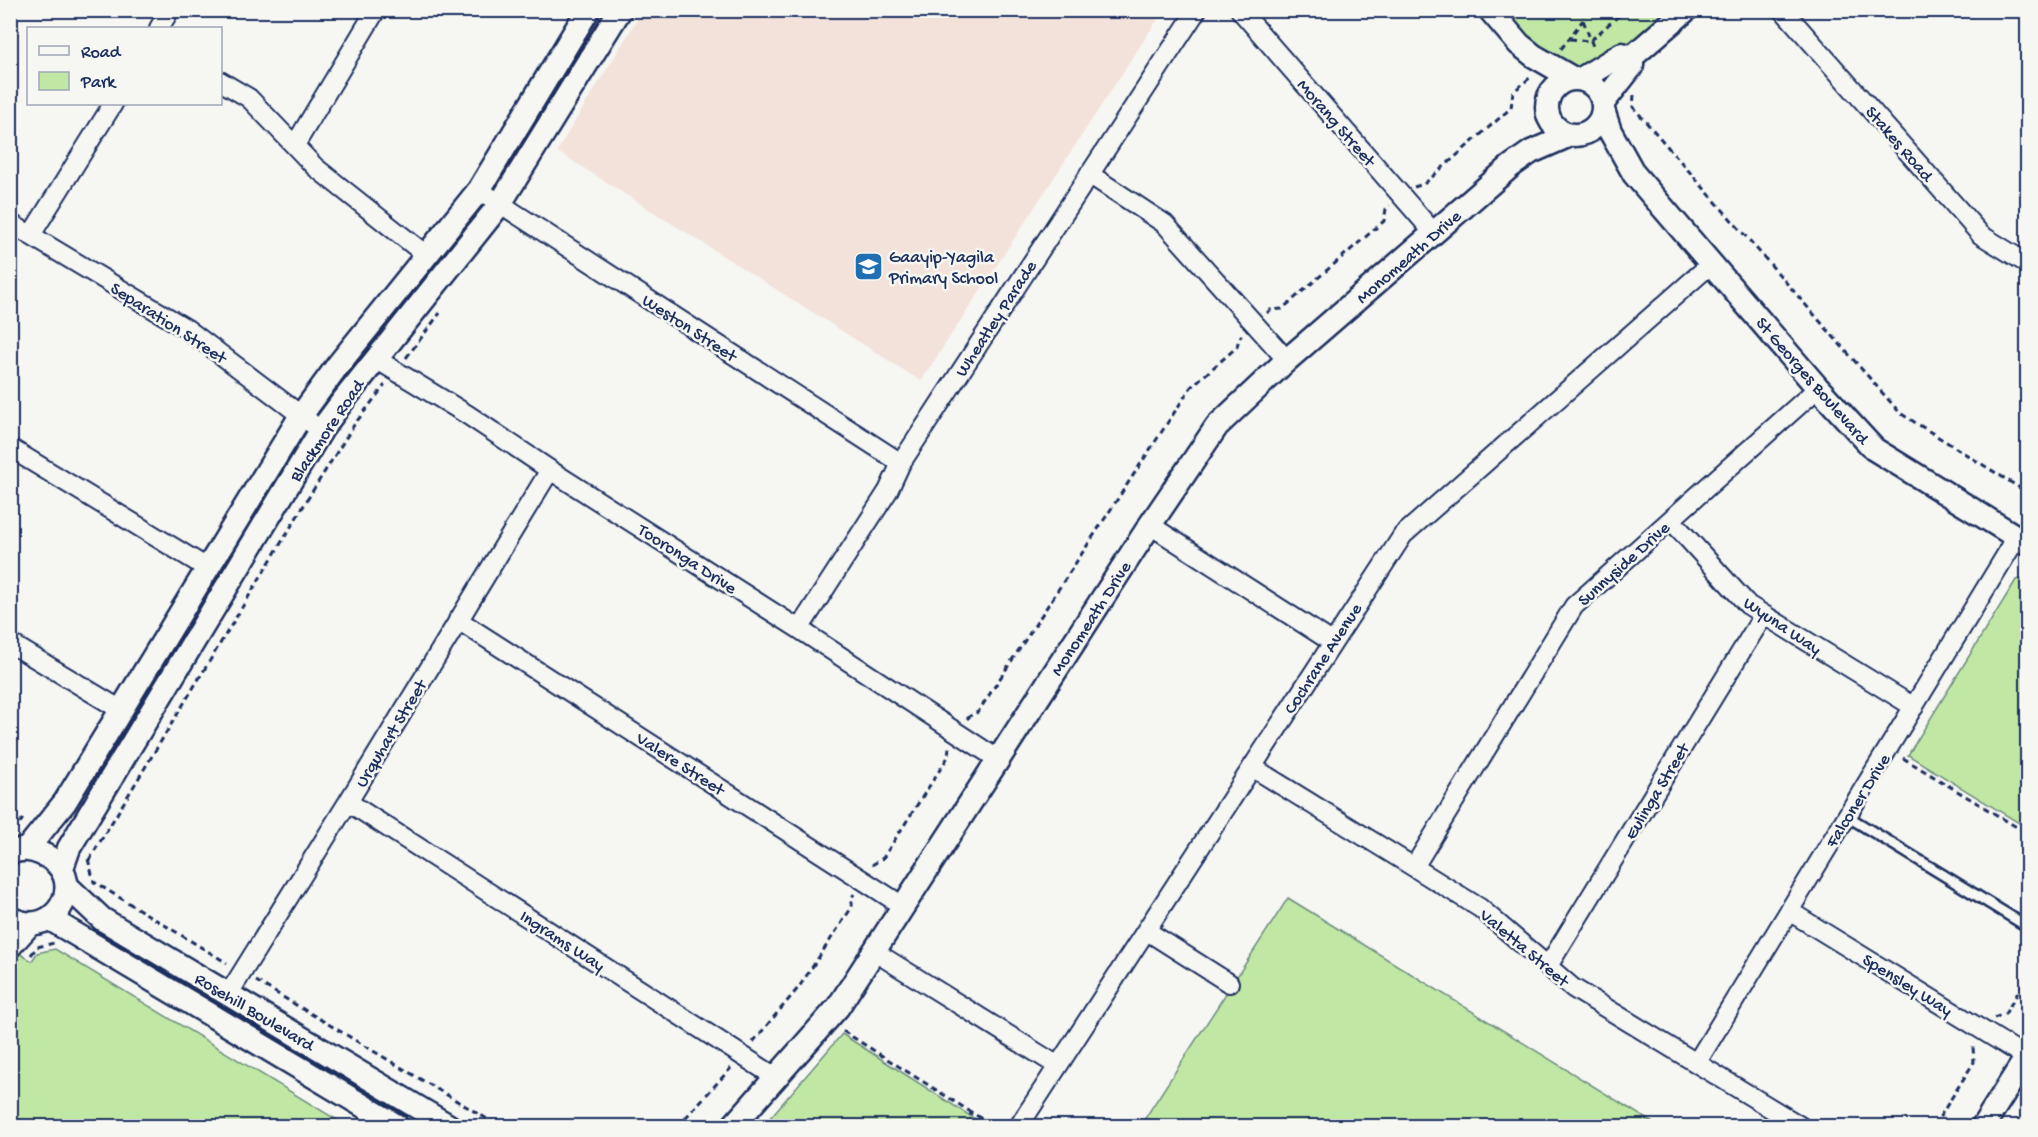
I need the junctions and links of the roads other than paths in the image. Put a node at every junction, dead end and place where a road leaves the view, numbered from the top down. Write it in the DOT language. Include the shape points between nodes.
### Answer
graph roads {
  1 [pos="170,10"];
  2 [pos="376,10"];
  3 [pos="588,10"];
  4 [pos="620,10"];
  5 [pos="1197,10"];
  6 [pos="1240,10"];
  7 [pos="1490,10"];
  8 [pos="1686,10"];
  9 [pos="1783,10"];
  10 [pos="160,27"];
  11 [pos="1519,44"];
  12 [pos="1632,57"];
  13 [pos="1577,79"];
  14 [pos="222,82"];
  15 [pos="112,105"];
  16 [pos="1547,105"];
  17 [pos="1603,106"];
  18 [pos="1574,136"];
  19 [pos="295,145"];
  20 [pos="1510,166"];
  21 [pos="1089,174"];
  22 [pos="1634,174"];
  23 [pos="479,190"];
  24 [pos="500,204"];
  25 [pos="10,223"];
  26 [pos="1434,233"];
  27 [pos="31,235"];
  28 [pos="426,255"];
  29 [pos="1710,264"];
  30 [pos="2028,264"];
  31 [pos="376,359"];
  32 [pos="1287,360"];
  33 [pos="1818,388"];
  34 [pos="300,417"];
  35 [pos="322,429"];
  36 [pos="10,448"];
  37 [pos="901,463"];
  38 [pos="550,470"];
  39 [pos="1671,520"];
  40 [pos="1150,525"];
  41 [pos="2022,540"];
  42 [pos="207,568"];
  43 [pos="1763,616"];
  44 [pos="459,620"];
  45 [pos="799,629"];
  46 [pos="1332,642"];
  47 [pos="10,643"];
  48 [pos="1914,707"];
  49 [pos="121,710"];
  50 [pos="999,760"];
  51 [pos="1252,766"];
  52 [pos="348,802"];
  53 [pos="1847,816"];
  54 [pos="19,851"];
  55 [pos="1414,867"];
  56 [pos="65,877"];
  57 [pos="903,906"];
  58 [pos="1789,912"];
  59 [pos="30,921"];
  60 [pos="2028,927"];
  61 [pos="1147,931"];
  62 [pos="10,946"];
  63 [pos="875,952"];
  64 [pos="1548,966"];
  65 [pos="1229,982"];
  66 [pos="228,995"];
  67 [pos="2027,1056"];
  68 [pos="1697,1062"];
  69 [pos="1058,1066"];
  70 [pos="777,1078"];
  71 [pos="397,1126"];
  72 [pos="449,1126"];
  73 [pos="733,1126"];
  74 [pos="1019,1126"];
  75 [pos="1800,1126"];
  76 [pos="1983,1126"];
  1 -- 10 [label="street"];
  2 -- 19 [label="street"];
  3 -- 23 [label="street, Blackmore Road"];
  4 -- 24 [label="street, Blackmore Road"];
  5 -- 21 [label="street, Wheatley Parade"];
  6 -- 26 [label="street, Morang Street"];
  7 -- 11 [label="street"];
  8 -- 12 [label="street"];
  9 -- 30 [label="street, Stakes Road" via="1981,235"];
  11 -- 13 [label="street"];
  11 -- 16 [label="street" via="1540,82"];
  12 -- 13 [label="street" via="1622,54"];
  12 -- 17 [label="street" via="1632,66"];
  13 -- 16 [label="street" via="1557,86"];
  13 -- 17 [label="street" via="1592,84"];
  14 -- 19 [label="street" via="249,98"];
  15 -- 27 [label="street"];
  16 -- 18 [label="street" via="1554,127"];
  16 -- 20 [label="street, Monomeath Drive" via="1531,139"];
  17 -- 18 [label="street" via="1595,127"];
  17 -- 22 [label="street, St Georges Boulevard" via="1610,131"];
  18 -- 20 [label="street, Monomeath Drive" via="1531,152"];
  18 -- 22 [label="street, St Georges Boulevard" via="1598,145"];
  19 -- 28 [label="street" via="315,166"];
  20 -- 26 [label="street, Monomeath Drive"];
  21 -- 32 [label="street" via="1166,224"];
  21 -- 37 [label="street, Wheatley Parade"];
  22 -- 29 [label="street, St Georges Boulevard"];
  23 -- 24 [label="street, Weston Street"];
  23 -- 28 [label="street, Blackmore Road"];
  24 -- 31 [label="street, Blackmore Road"];
  24 -- 37 [label="street, Weston Street"];
  25 -- 27 [label="street, Separation Street"];
  26 -- 32 [label="street, Monomeath Drive"];
  27 -- 34 [label="street, Separation Street" via="187,329"];
  28 -- 34 [label="street, Blackmore Road"];
  29 -- 33 [label="street, St Georges Boulevard"];
  29 -- 46 [label="street, Cochrane Avenue" via="1410,527"];
  31 -- 35 [label="street, Blackmore Road"];
  31 -- 38 [label="street, Tooronga Drive"];
  32 -- 40 [label="street, Monomeath Drive" via="1217,426"];
  33 -- 39 [label="street, Sunnyside Drive"];
  33 -- 41 [label="street, St Georges Boulevard" via="1874,449"];
  34 -- 35 [label="street, Separation Street"];
  34 -- 42 [label="street, Blackmore Road"];
  35 -- 56 [label="street, Blackmore Road" via="69,848"];
  36 -- 42 [label="street"];
  37 -- 45 [label="street, Wheatley Parade" via="888,491"];
  38 -- 44 [label="street, Urquhart Street"];
  38 -- 45 [label="street, Tooronga Drive"];
  39 -- 43 [label="street, Wyuna Way" via="1748,605"];
  39 -- 55 [label="street, Sunnyside Drive" via="1574,606"];
  40 -- 46 [label="street"];
  40 -- 50 [label="street, Monomeath Drive"];
  41 -- 48 [label="street, Falconer Drive"];
  42 -- 49 [label="street, Blackmore Road"];
  43 -- 48 [label="street, Wyuna Way"];
  43 -- 64 [label="street, Eulinga Street"];
  44 -- 52 [label="street, Urquhart Street"];
  44 -- 57 [label="street, Valere Street"];
  45 -- 50 [label="street, Tooronga Drive"];
  46 -- 51 [label="street, Cochrane Avenue"];
  47 -- 49 [label="street"];
  48 -- 53 [label="street, Falconer Drive"];
  49 -- 54 [label="street, Blackmore Road" via="65,802"];
  50 -- 57 [label="street, Monomeath Drive"];
  51 -- 55 [label="street, Valetta Street"];
  51 -- 61 [label="street, Cochrane Avenue"];
  52 -- 66 [label="street, Urquhart Street"];
  52 -- 70 [label="street, Ingrams Way"];
  53 -- 58 [label="street, Falconer Drive"];
  53 -- 60 [label="lane"];
  54 -- 56 [label="street, Rosehill Boulevard" via="46,856"];
  55 -- 64 [label="street, Valetta Street" via="1480,908"];
  56 -- 59 [label="street, Blackmore Road" via="65,897"];
  56 -- 66 [label="street, Rosehill Boulevard" via="102,919"];
  57 -- 63 [label="street, Monomeath Drive"];
  58 -- 67 [label="street, Spensley Way"];
  58 -- 68 [label="street, Falconer Drive"];
  59 -- 62 [label="street, Blackmore Road"];
  59 -- 71 [label="street, Rosehill Boulevard"];
  61 -- 65 [label="street"];
  61 -- 69 [label="street, Cochrane Avenue"];
  63 -- 69 [label="street"];
  63 -- 70 [label="street, Monomeath Drive" via="828,1021"];
  64 -- 68 [label="street, Valetta Street" via="1573,988"];
  66 -- 72 [label="street, Rosehill Boulevard"];
  67 -- 76 [label="street"];
  68 -- 75 [label="street, Valetta Street"];
  69 -- 74 [label="street, Cochrane Avenue"];
  70 -- 73 [label="street, Monomeath Drive"];
}
